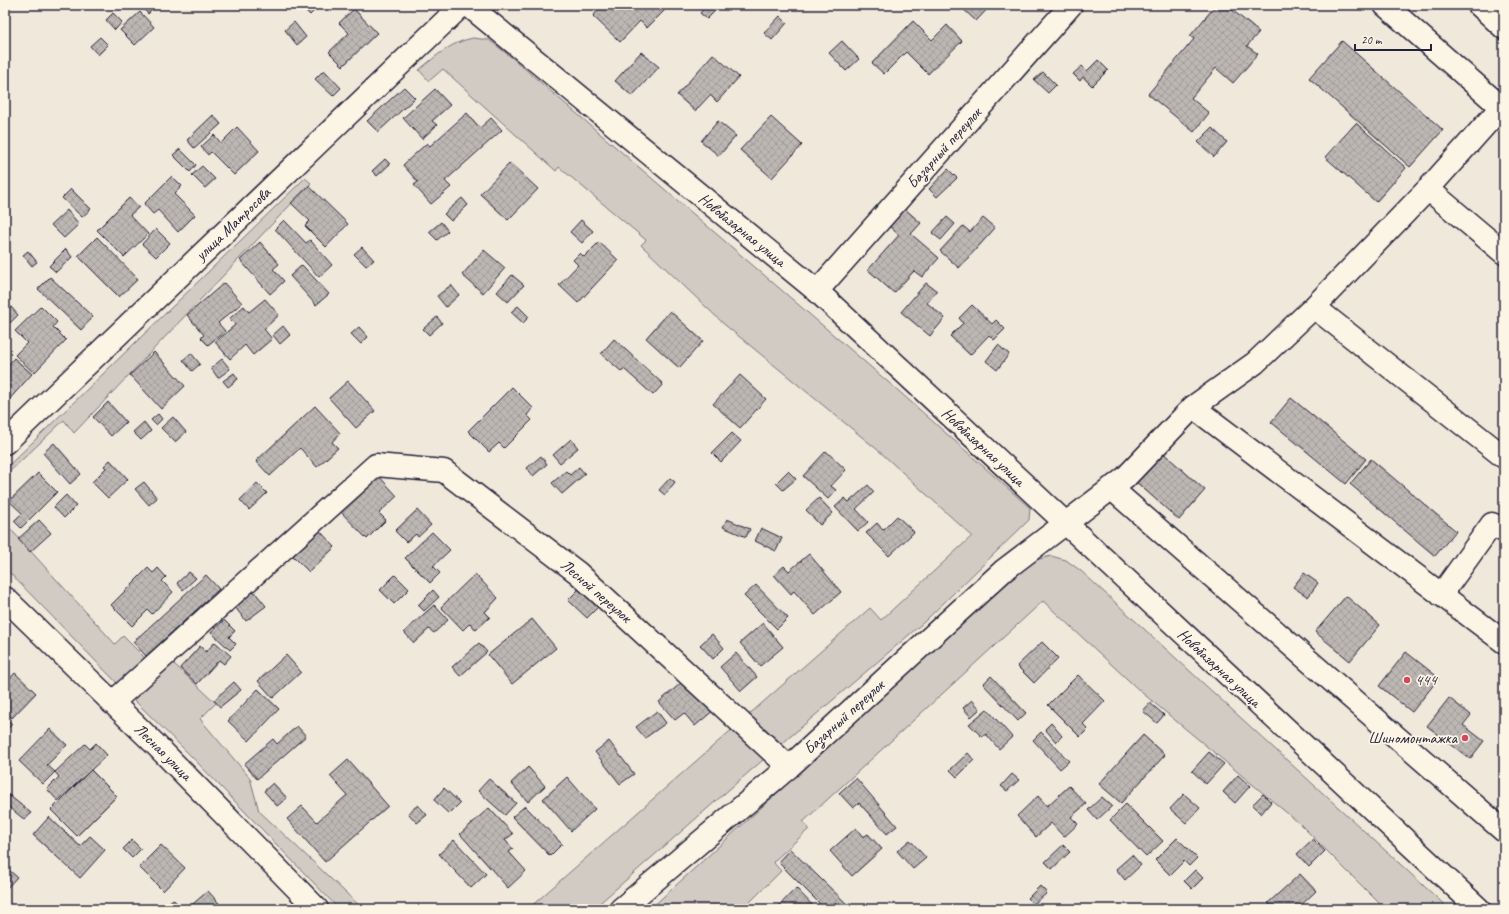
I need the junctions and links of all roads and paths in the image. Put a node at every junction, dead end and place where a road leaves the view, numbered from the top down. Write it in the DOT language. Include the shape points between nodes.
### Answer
graph roads {
  1 [pos="462,5"];
  2 [pos="468,5"];
  3 [pos="1072,5"];
  4 [pos="1385,5"];
  5 [pos="1479,5"];
  6 [pos="1504,28"];
  7 [pos="1503,106"];
  8 [pos="1428,189"];
  9 [pos="1504,253"];
  10 [pos="817,291"];
  11 [pos="1314,307"];
  12 [pos="1193,407"];
  13 [pos="5,443"];
  14 [pos="1504,457"];
  15 [pos="1111,488"];
  16 [pos="1064,524"];
  17 [pos="1504,531"];
  18 [pos="1441,595"];
  19 [pos="5,598"];
  20 [pos="1504,642"];
  21 [pos="112,703"];
  22 [pos="789,767"];
  23 [pos="1504,831"];
  24 [pos="1475,905"];
  25 [pos="317,909"];
  26 [pos="621,909"];
  27 [pos="1491,909"];
  1 -- 13 [label="street, улица Матросова"];
  2 -- 10 [label="street, Новобазарная улица"];
  3 -- 10 [label="street, Базарный переулок"];
  4 -- 7 [label="street"];
  5 -- 6 [label="street"];
  7 -- 8 [label="street, Базарный переулок"];
  8 -- 9 [label="street"];
  8 -- 11 [label="street, Базарный переулок"];
  10 -- 16 [label="street, Новобазарная улица"];
  11 -- 12 [label="street, Базарный переулок" via="1255,363"];
  11 -- 14 [label="street"];
  12 -- 15 [label="street, Базарный переулок" via="1125,478"];
  12 -- 18 [label="street"];
  15 -- 16 [label="street, Базарный переулок"];
  15 -- 23 [label="street"];
  16 -- 22 [label="street, Базарный переулок" via="1003,571"];
  16 -- 24 [label="street, Новобазарная улица"];
  17 -- 18 [label="street" via="1492,524"];
  18 -- 20 [label="street"];
  19 -- 21 [label="street, Лесная улица"];
  21 -- 22 [label="street, Лесной переулок" via="376,464 444,471 578,573"];
  21 -- 25 [label="street, Лесная улица"];
  22 -- 26 [label="street, Базарный переулок"];
  24 -- 27 [label="street"];
}
